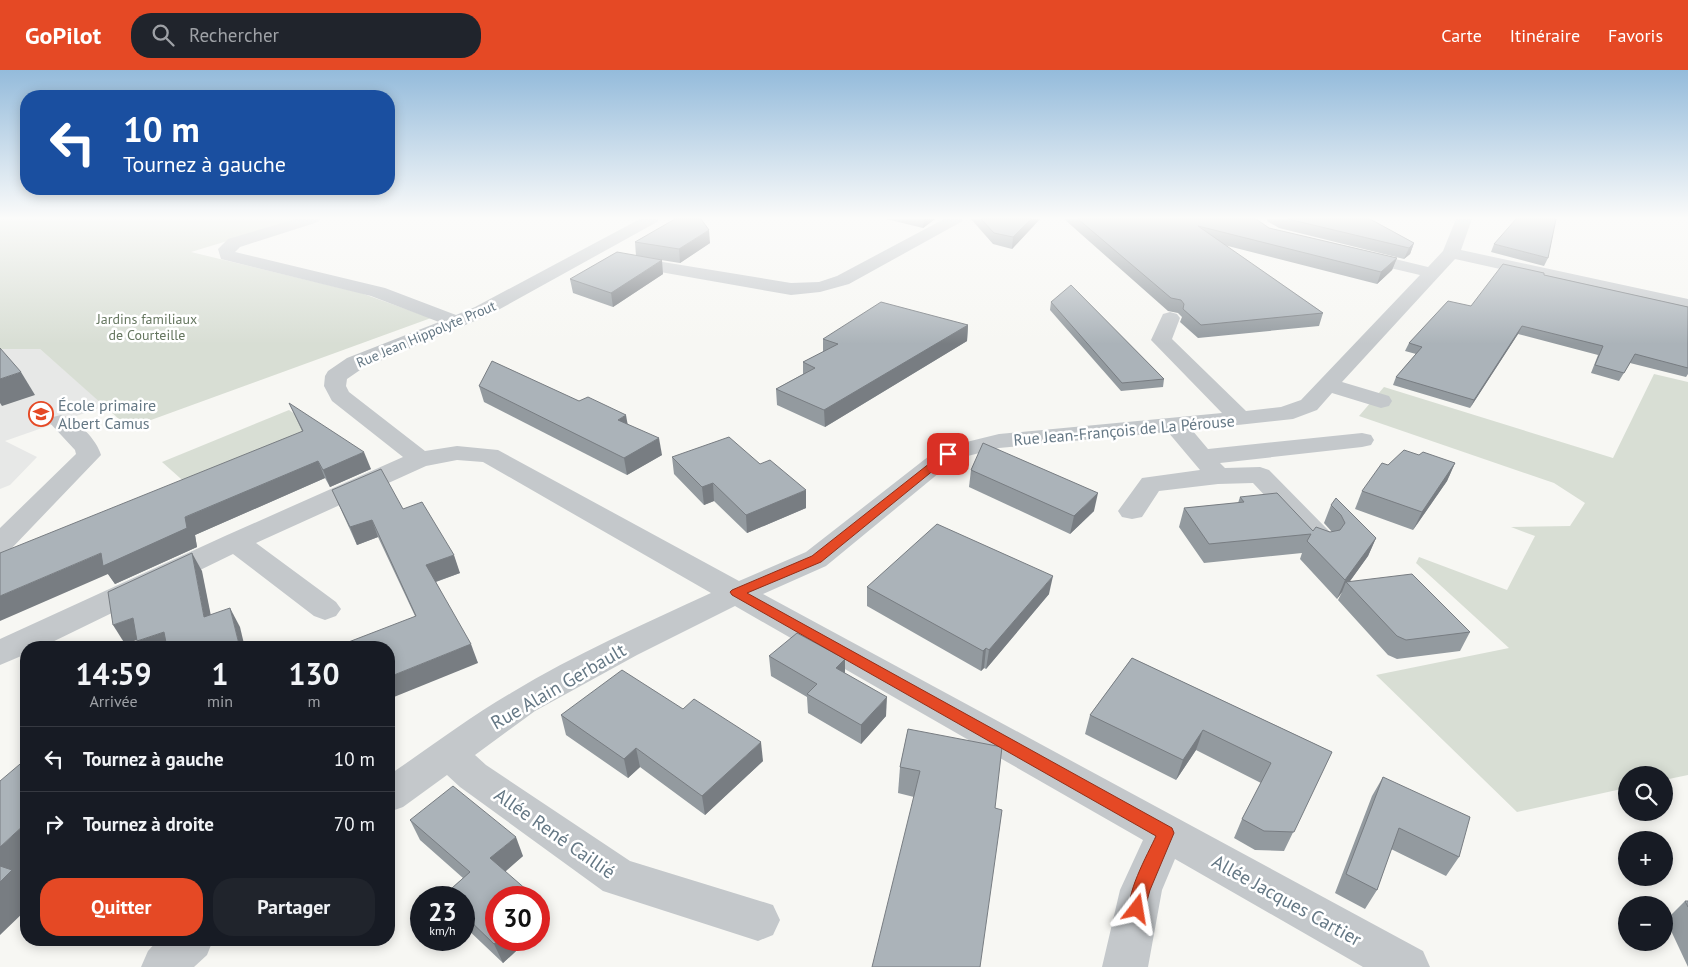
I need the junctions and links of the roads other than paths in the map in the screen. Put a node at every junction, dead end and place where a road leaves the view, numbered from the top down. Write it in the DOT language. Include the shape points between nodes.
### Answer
graph roads {
  1 [pos="252,261"];
  2 [pos="574,261"];
  3 [pos="626,261"];
  4 [pos="878,261"];
  5 [pos="1382,261"];
  6 [pos="1444,261"];
  7 [pos="1488,261"];
  8 [pos="1432,273"];
  9 [pos="1688,305"];
  10 [pos="1170,318"];
  11 [pos="458,322"];
  12 [pos="1328,385"];
  13 [pos="1381,401"];
  14 [pos="1241,419"];
  15 [pos="61,422"];
  16 [pos="1175,425"];
  17 [pos="1362,440"];
  18 [pos="420,459"];
  19 [pos="1210,467"];
  20 [pos="1132,511"];
  21 [pos="1322,540"];
  22 [pos="235,542"];
  23 [pos="0,544"];
  24 [pos="737,592"];
  25 [pos="325,609"];
  26 [pos="25,641"];
  27 [pos="20,644"];
  28 [pos="0,653"];
  29 [pos="448,753"];
  30 [pos="395,792"];
  31 [pos="1166,833"];
  32 [pos="758,920"];
  33 [pos="183,946"];
  34 [pos="164,967"];
  35 [pos="1125,967"];
  36 [pos="1407,967"];
  1 -- 11 [label="street" via="378,292"];
  2 -- 11 [label="street, Rue Jean Hippolyte Prout"];
  3 -- 4 [label="street" via="791,288 820,287 843,280"];
  5 -- 8 [label="street"];
  6 -- 8 [label="street, Rue Jean-François de La Pérouse"];
  7 -- 9 [label="street"];
  8 -- 12 [label="street, Rue Jean-François de La Pérouse"];
  10 -- 14 [label="street" via="1161,340"];
  11 -- 18 [label="street, Rue Jean Hippolyte Prout" via="356,363 336,376 335,386 340,396"];
  12 -- 13 [label="street"];
  12 -- 14 [label="street, Rue Jean-François de La Pérouse" via="1309,405 1285,414"];
  14 -- 16 [label="street, Rue Jean-François de La Pérouse"];
  15 -- 23 [label="street" via="87,448 89,456"];
  16 -- 19 [label="street"];
  16 -- 24 [label="street, Rue Jean-François de La Pérouse" via="999,441 948,454 816,559"];
  17 -- 19 [label="street"];
  18 -- 22 [label="street, Allée Jacques Cartier"];
  18 -- 24 [label="street, Allée Jacques Cartier" via="457,453 489,455"];
  19 -- 20 [label="street" via="1151,484"];
  19 -- 21 [label="street" via="1260,475"];
  22 -- 25 [label="street"];
  22 -- 26 [label="street, Allée Jacques Cartier"];
  24 -- 29 [label="street, Rue Alain Gerbault" via="625,646 523,702"];
  24 -- 31 [label="street, Allée Jacques Cartier"];
  27 -- 28 [label="street, Allée Jacques Cartier"];
  29 -- 30 [label="street, Rue Alain Gerbault"];
  29 -- 32 [label="street, Allée René Caillié" via="473,776 618,878"];
  31 -- 35 [label="street" via="1141,890"];
  31 -- 36 [label="street, Allée Jacques Cartier"];
  33 -- 34 [label="street"];
}
